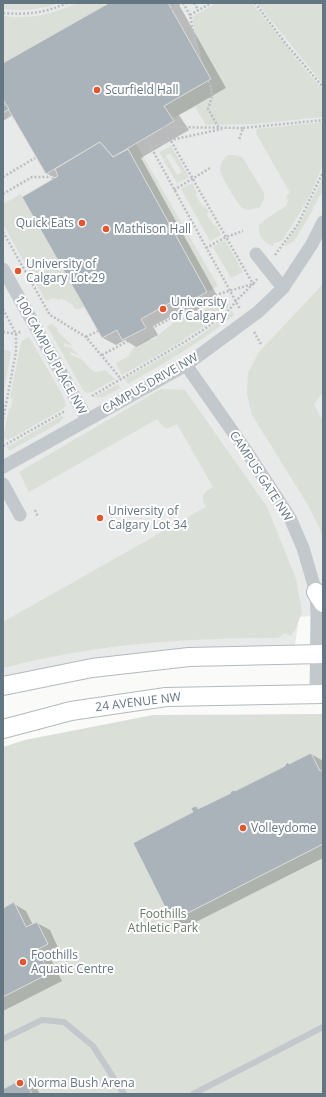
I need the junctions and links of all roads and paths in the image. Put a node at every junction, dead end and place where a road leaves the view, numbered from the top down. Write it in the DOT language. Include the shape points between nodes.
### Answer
graph roads {
  1 [pos="67,3"];
  2 [pos="182,3"];
  3 [pos="200,3"];
  4 [pos="211,3"];
  5 [pos="255,3"];
  6 [pos="195,4"];
  7 [pos="171,9"];
  8 [pos="198,10"];
  9 [pos="3,13"];
  10 [pos="190,15"];
  11 [pos="198,56"];
  12 [pos="208,81"];
  13 [pos="323,88"];
  14 [pos="323,120"];
  15 [pos="219,128"];
  16 [pos="243,128"];
  17 [pos="224,129"];
  18 [pos="146,138"];
  19 [pos="170,140"];
  20 [pos="239,140"];
  21 [pos="151,147"];
  22 [pos="35,158"];
  23 [pos="210,168"];
  24 [pos="323,172"];
  25 [pos="3,177"];
  26 [pos="53,179"];
  27 [pos="193,179"];
  28 [pos="174,190"];
  29 [pos="3,194"];
  30 [pos="323,222"];
  31 [pos="244,231"];
  32 [pos="3,232"];
  33 [pos="226,237"];
  34 [pos="206,248"];
  35 [pos="256,254"];
  36 [pos="266,267"];
  37 [pos="3,269"];
  38 [pos="253,284"];
  39 [pos="283,288"];
  40 [pos="230,290"];
  41 [pos="236,302"];
  42 [pos="3,309"];
  43 [pos="246,320"];
  44 [pos="25,329"];
  45 [pos="98,331"];
  46 [pos="3,332"];
  47 [pos="16,334"];
  48 [pos="86,337"];
  49 [pos="261,344"];
  50 [pos="102,355"];
  51 [pos="186,365"];
  52 [pos="121,379"];
  53 [pos="92,396"];
  54 [pos="65,410"];
  55 [pos="87,419"];
  56 [pos="3,420"];
  57 [pos="3,446"];
  58 [pos="3,467"];
  59 [pos="3,484"];
  60 [pos="33,507"];
  61 [pos="20,515"];
  62 [pos="38,517"];
  63 [pos="319,598"];
  64 [pos="320,654"];
  65 [pos="3,686"];
  66 [pos="320,694"];
  67 [pos="3,729"];
  68 [pos="323,1027"];
  69 [pos="3,1039"];
  70 [pos="124,1094"];
  71 [pos="193,1094"];
  1 -- 9 [label="path" via="30,14"];
  2 -- 7 [label="path"];
  2 -- 10 [label="path"];
  3 -- 6 [label="path"];
  4 -- 8 [label="path"];
  5 -- 13 [label="path"];
  6 -- 8 [label="path"];
  8 -- 10 [label="path"];
  10 -- 11 [label="path"];
  12 -- 15 [label="path" via="213,90 208,109"];
  14 -- 16 [label="path"];
  15 -- 17 [label="path"];
  15 -- 19 [label="path" via="164,127"];
  16 -- 17 [label="path"];
  16 -- 20 [label="path"];
  17 -- 19 [label="path"];
  18 -- 21 [label="path"];
  19 -- 21 [label="path"];
  19 -- 27 [label="path"];
  21 -- 28 [label="path"];
  22 -- 25 [label="path"];
  23 -- 27 [label="path"];
  24 -- 36 [label="path" via="298,224"];
  26 -- 29 [label="path" via="51,175 32,177"];
  27 -- 28 [label="path"];
  27 -- 33 [label="path"];
  28 -- 34 [label="path"];
  30 -- 39 [label="street, CAMPUS DRIVE NW"];
  31 -- 33 [label="path"];
  32 -- 48 [label="path" via="50,315"];
  33 -- 34 [label="path"];
  33 -- 38 [label="path"];
  34 -- 40 [label="path"];
  35 -- 36 [label="street"];
  36 -- 38 [label="path"];
  36 -- 39 [label="street"];
  37 -- 55 [label="street, 100 CAMPUS PLACE NW"];
  38 -- 40 [label="path"];
  38 -- 41 [label="path"];
  39 -- 43 [label="street, CAMPUS DRIVE NW"];
  40 -- 41 [label="path"];
  40 -- 50 [label="path" via="199,303"];
  41 -- 43 [label="path"];
  41 -- 52 [label="path" via="209,326"];
  42 -- 47 [label="path"];
  43 -- 49 [label="path"];
  43 -- 51 [label="street, CAMPUS DRIVE NW"];
  44 -- 47 [label="path"];
  45 -- 48 [label="path"];
  46 -- 47 [label="path"];
  47 -- 56 [label="path" via="16,352"];
  48 -- 50 [label="path"];
  50 -- 52 [label="path"];
  51 -- 55 [label="street, CAMPUS DRIVE NW"];
  51 -- 63 [label="street, CAMPUS GATE NW" via="291,520 304,548"];
  52 -- 53 [label="path"];
  54 -- 57 [label="path"];
  55 -- 58 [label="street, CAMPUS DRIVE NW"];
  59 -- 61 [label="street"];
  60 -- 62 [label="path"];
  63 -- 64 [label="street, CAMPUS GATE NW" via="317,614"];
  64 -- 65 [label="street" via="189,657 92,668"];
  64 -- 66 [label="street, CAMPUS GATE NW"];
  66 -- 67 [label="street, 24 AVENUE NW" via="166,697 71,711"];
  68 -- 71 [label="lane"];
  69 -- 70 [label="lane" via="42,1020 64,1022 93,1046"];
}
